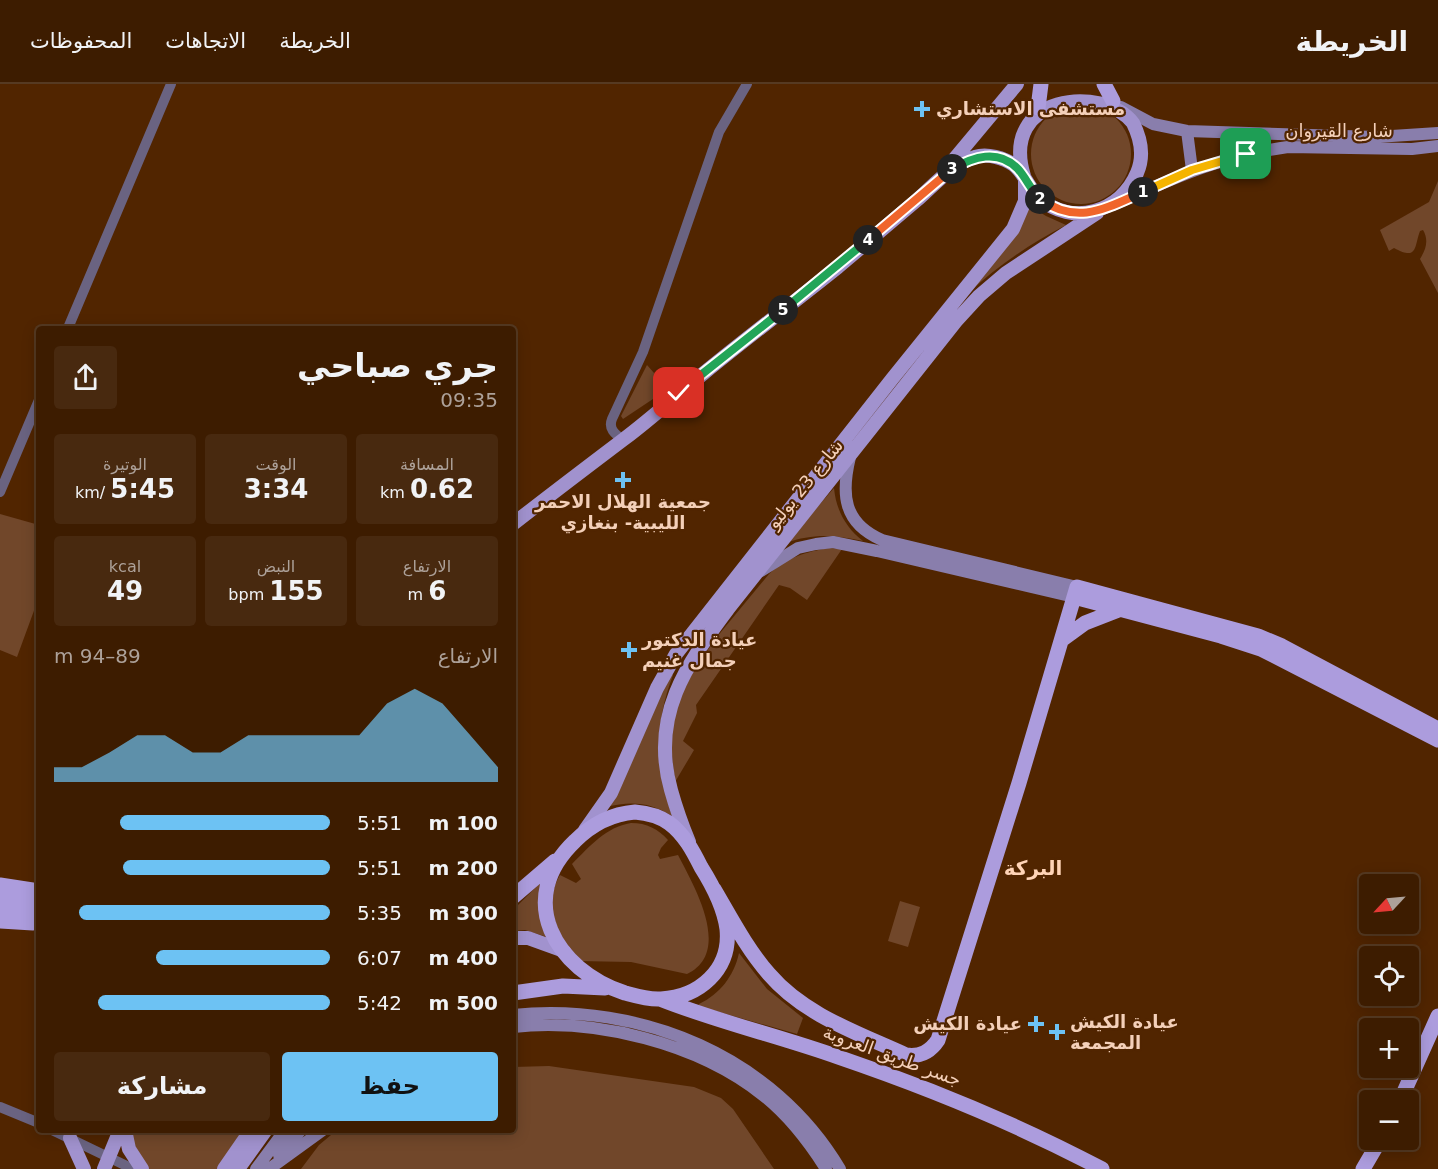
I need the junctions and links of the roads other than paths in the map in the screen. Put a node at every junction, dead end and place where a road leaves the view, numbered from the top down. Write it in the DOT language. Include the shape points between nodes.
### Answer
graph roads {
  1 [pos="171,84"];
  2 [pos="747,84"];
  3 [pos="1017,84"];
  4 [pos="1041,84"];
  5 [pos="1104,84"];
  6 [pos="1117,104"];
  7 [pos="1038,108"];
  8 [pos="1186,131"];
  9 [pos="1438,134"];
  10 [pos="1438,146"];
  11 [pos="1192,170"];
  12 [pos="1025,178"];
  13 [pos="938,181"];
  14 [pos="1104,209"];
  15 [pos="69,326"];
  16 [pos="36,407"];
  17 [pos="628,444"];
  18 [pos="850,457"];
  19 [pos="0,492"];
  20 [pos="516,522"];
  21 [pos="755,575"];
  22 [pos="1076,592"];
  23 [pos="1121,609"];
  24 [pos="1063,639"];
  25 [pos="1438,729"];
  26 [pos="1438,740"];
  27 [pos="580,836"];
  28 [pos="690,847"];
  29 [pos="560,857"];
  30 [pos="0,885"];
  31 [pos="714,889"];
  32 [pos="36,891"];
  33 [pos="516,894"];
  34 [pos="0,896"];
  35 [pos="36,902"];
  36 [pos="0,909"];
  37 [pos="36,915"];
  38 [pos="0,921"];
  39 [pos="36,924"];
  40 [pos="516,938"];
  41 [pos="564,951"];
  42 [pos="610,988"];
  43 [pos="516,993"];
  44 [pos="660,999"];
  45 [pos="516,1015"];
  46 [pos="1438,1016"];
  47 [pos="516,1027"];
  48 [pos="1405,1090"];
  49 [pos="0,1107"];
  50 [pos="36,1123"];
  51 [pos="58,1133"];
  52 [pos="119,1133"];
  53 [pos="125,1133"];
  54 [pos="249,1133"];
  55 [pos="264,1133"];
  56 [pos="283,1133"];
  57 [pos="298,1133"];
  58 [pos="319,1133"];
  59 [pos="69,1138"];
  60 [pos="1374,1150"];
  61 [pos="106,1163"];
  62 [pos="270,1167"];
  63 [pos="229,1168"];
  64 [pos="84,1169"];
  65 [pos="133,1169"];
  66 [pos="142,1169"];
  67 [pos="256,1169"];
  68 [pos="826,1169"];
  69 [pos="840,1169"];
  70 [pos="1102,1169"];
  71 [pos="1363,1169"];
  1 -- 15 [label="street"];
  2 -- 17 [label="street" via="719,132 643,352 610,423 612,431"];
  3 -- 13 [label="main road"];
  4 -- 7 [label="highway"];
  5 -- 6 [label="highway"];
  6 -- 7 [label="main road" via="1101,95 1074,91"];
  6 -- 8 [label="main road, شارع القيروان" via="1153,124"];
  6 -- 14 [label="main road" via="1139,136 1139,170 1132,185"];
  7 -- 12 [label="main road" via="1021,135 1020,163"];
  8 -- 9 [label="main road, شارع القيروان" via="1376,137"];
  8 -- 11 [label="main road"];
  10 -- 11 [label="main road, شارع القيروان" via="1288,147"];
  11 -- 14 [label="main road, شارع القيروان"];
  12 -- 13 [label="main road" via="1007,161 976,156"];
  12 -- 14 [label="main road" via="1041,200 1058,209 1076,214"];
  12 -- 27 [label="main road, شارع 23 يوليو" via="1025,201 1014,229 667,667 611,793"];
  13 -- 17 [label="main road" via="710,367"];
  14 -- 18 [label="main road, شارع 23 يوليو" via="1006,273 979,296"];
  16 -- 19 [label="street"];
  17 -- 20 [label="main road" via="607,452"];
  18 -- 21 [label="main road, شارع 23 يوليو"];
  18 -- 22 [label="main road" via="845,476 846,501 860,527 871,535"];
  21 -- 22 [label="main road" via="798,548 833,542"];
  21 -- 28 [label="main road, شارع 23 يوليو" via="694,657 668,713 666,768"];
  22 -- 23 [label="highway"];
  22 -- 24 [label="highway"];
  22 -- 25 [label="highway" via="1258,636"];
  23 -- 24 [label="highway" via="1085,623"];
  23 -- 26 [label="highway" via="1261,649"];
  24 -- 31 [label="highway" via="938,1040 928,1051 906,1055 804,1006 760,964"];
  27 -- 28 [label="highway" via="603,820 643,813 669,823"];
  27 -- 29 [label="highway"];
  28 -- 31 [label="highway"];
  29 -- 33 [label="highway"];
  29 -- 41 [label="highway" via="552,869 544,902 548,924"];
  30 -- 32 [label="highway"];
  31 -- 44 [label="highway" via="727,930 720,968 698,989"];
  34 -- 35 [label="highway"];
  36 -- 37 [label="highway"];
  38 -- 39 [label="highway"];
  40 -- 41 [label="main road" via="528,938"];
  41 -- 42 [label="highway" via="583,971"];
  42 -- 43 [label="highway" via="563,986"];
  42 -- 44 [label="highway"];
  44 -- 70 [label="highway, جسر طريق العروبة" via="918,1086 1017,1127"];
  45 -- 69 [label="main road" via="560,1013 614,1019 658,1029 723,1056 783,1098 816,1134"];
  46 -- 48 [label="highway"];
  47 -- 68 [label="main road" via="560,1025 614,1031 704,1059 764,1096 795,1127"];
  49 -- 50 [label="street"];
  51 -- 59 [label="street"];
  52 -- 61 [label="main road"];
  53 -- 66 [label="main road" via="129,1149"];
  54 -- 63 [label="main road"];
  55 -- 63 [label="main road"];
  56 -- 67 [label="main road"];
  57 -- 62 [label="main road"];
  58 -- 62 [label="main road"];
  59 -- 61 [label="street"];
  59 -- 64 [label="main road"];
  60 -- 71 [label="highway"];
  61 -- 65 [label="street"];
}
